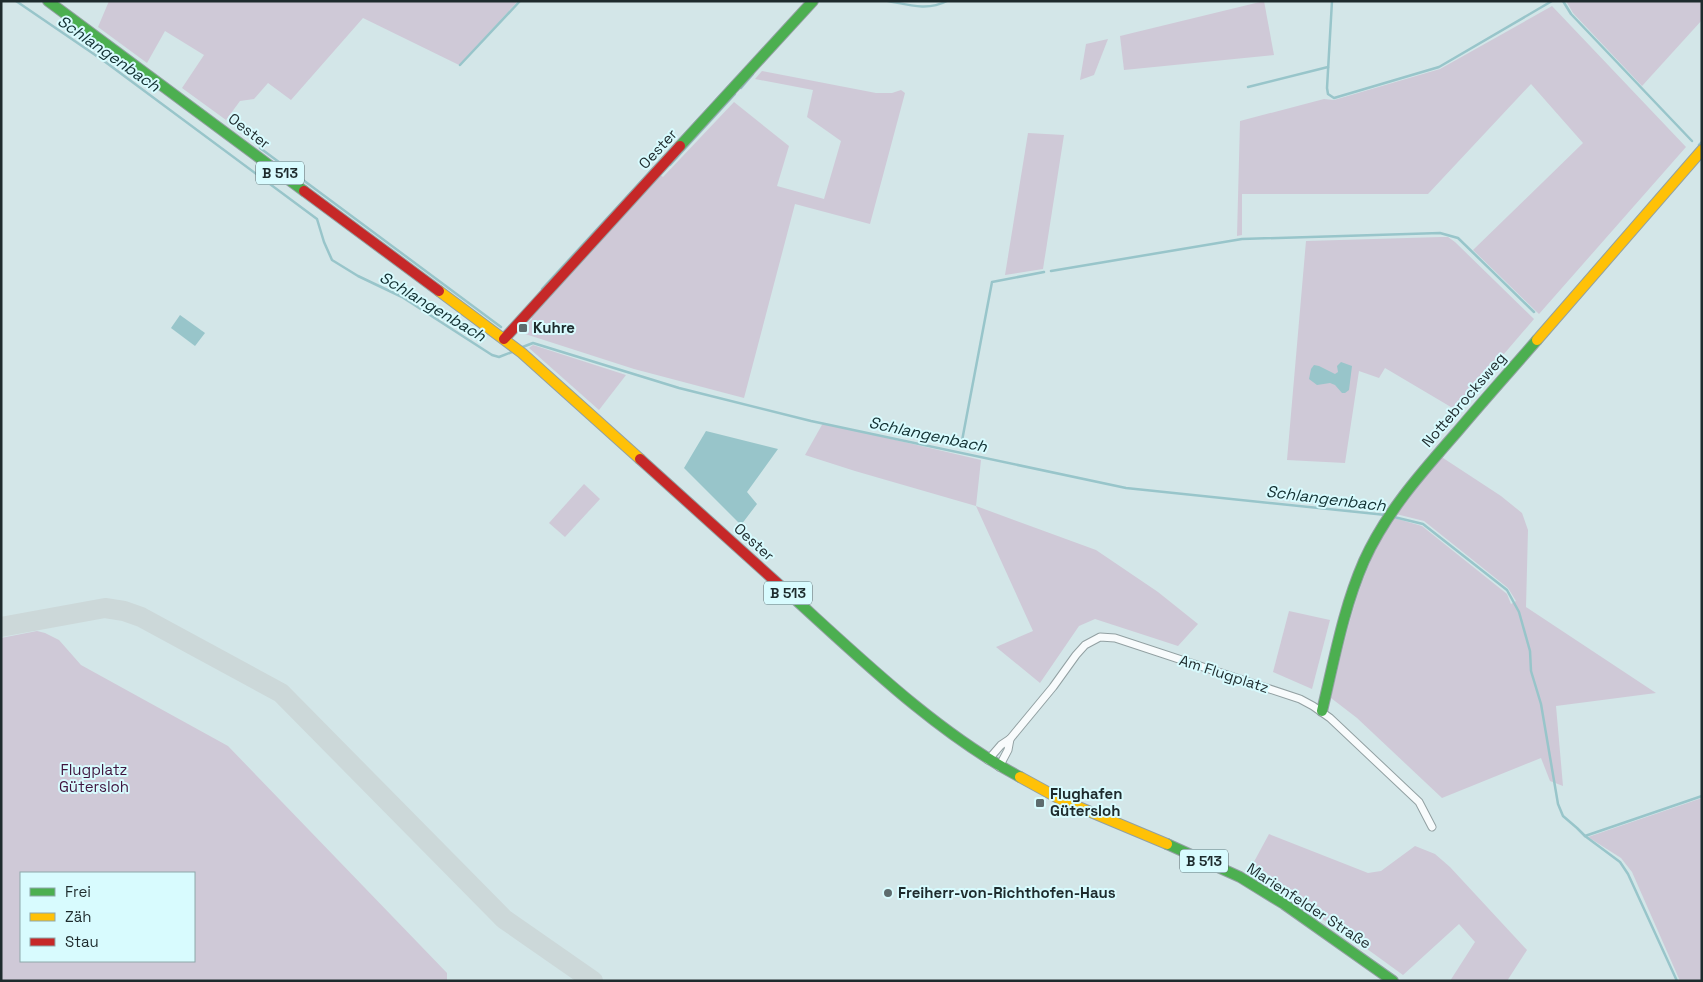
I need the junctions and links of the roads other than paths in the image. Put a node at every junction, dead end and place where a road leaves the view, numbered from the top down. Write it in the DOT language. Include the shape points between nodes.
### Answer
graph roads {
  1 [pos="48,1"];
  2 [pos="813,1"];
  3 [pos="1702,150"];
  4 [pos="508,342"];
  5 [pos="1322,711"];
  6 [pos="1010,739"];
  7 [pos="988,760"];
  8 [pos="999,767"];
  9 [pos="1432,827"];
  10 [pos="1393,981"];
  1 -- 4 [label="main road, Oester / B 513"];
  2 -- 4 [label="main road, Oester"];
  3 -- 5 [label="main road, Nottebrocksweg" via="1417,477 1393,510 1355,586"];
  4 -- 7 [label="main road, Oester / B 513" via="896,690"];
  5 -- 6 [label="street, Am Flugplatz" via="1300,699 1115,638 1100,637 1085,645 1076,655"];
  5 -- 9 [label="street, Am Flugplatz" via="1419,802"];
  6 -- 7 [label="street, Am Flugplatz"];
  6 -- 8 [label="street, Am Flugplatz"];
  7 -- 8 [label="main road, Marienfelder Straße / B 513"];
  8 -- 10 [label="main road, Marienfelder Straße / B 513" via="1062,800 1240,877"];
}
